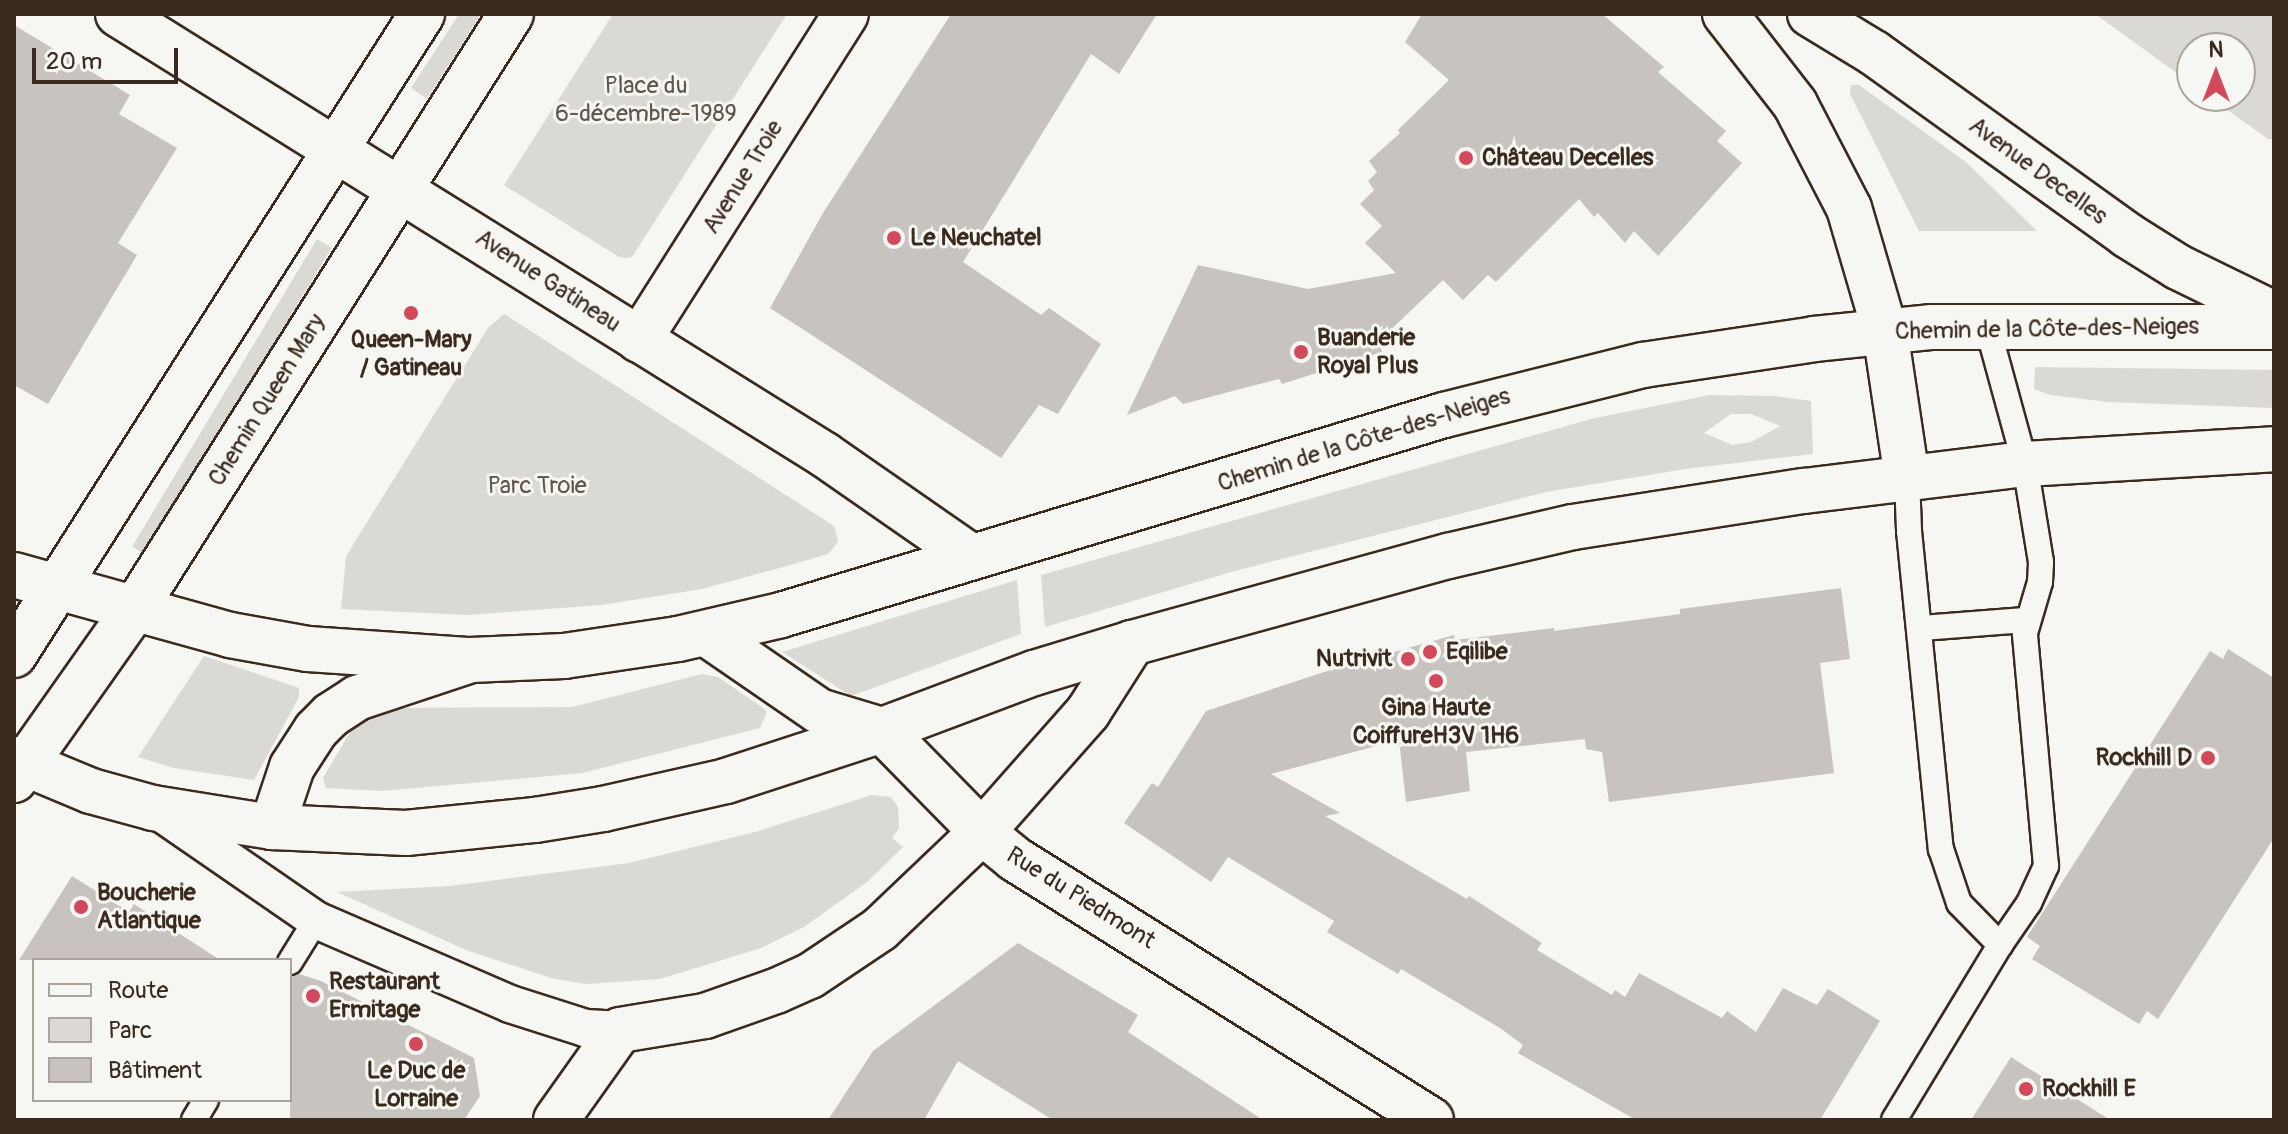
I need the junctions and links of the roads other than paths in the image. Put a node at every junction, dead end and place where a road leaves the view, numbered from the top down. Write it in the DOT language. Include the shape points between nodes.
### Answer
graph roads {
  1 [pos="118,14"];
  2 [pos="422,14"];
  3 [pos="511,14"];
  4 [pos="846,14"];
  5 [pos="1725,14"];
  6 [pos="1810,14"];
  7 [pos="337,151"];
  8 [pos="400,190"];
  9 [pos="2274,314"];
  10 [pos="1987,325"];
  11 [pos="2274,327"];
  12 [pos="1885,331"];
  13 [pos="639,340"];
  14 [pos="2274,449"];
  15 [pos="2025,464"];
  16 [pos="1907,478"];
  17 [pos="972,557"];
  18 [pos="14,575"];
  19 [pos="55,588"];
  20 [pos="134,610"];
  21 [pos="2026,620"];
  22 [pos="1921,628"];
  23 [pos="707,634"];
  24 [pos="1132,643"];
  25 [pos="14,655"];
  26 [pos="471,660"];
  27 [pos="882,730"];
  28 [pos="18,768"];
  29 [pos="153,808"];
  30 [pos="272,827"];
  31 [pos="982,832"];
  32 [pos="316,920"];
  33 [pos="2000,945"];
  34 [pos="292,959"];
  35 [pos="620,1030"];
  36 [pos="205,1102"];
  37 [pos="194,1120"];
  38 [pos="556,1120"];
  39 [pos="1431,1120"];
  40 [pos="1894,1120"];
  1 -- 7 [label="street, Avenue Gatineau"];
  2 -- 7 [label="street"];
  3 -- 8 [label="street, Chemin Queen Mary"];
  4 -- 13 [label="street, Avenue Troie"];
  5 -- 12 [label="street" via="1777,78 1826,158 1865,252"];
  6 -- 9 [label="street, Avenue Decelles" via="1874,53 2127,235 2178,267"];
  7 -- 8 [label="street, Avenue Gatineau"];
  7 -- 19 [label="street"];
  8 -- 13 [label="street, Avenue Gatineau"];
  8 -- 20 [label="street, Chemin Queen Mary"];
  10 -- 11 [label="street, Chemin de la Côte-des-Neiges"];
  10 -- 12 [label="street, Chemin de la Côte-des-Neiges"];
  10 -- 15 [label="lane"];
  12 -- 16 [label="street"];
  12 -- 17 [label="street, Chemin de la Côte-des-Neiges" via="1700,356 1543,387"];
  13 -- 17 [label="street, Avenue Gatineau" via="825,455"];
  14 -- 15 [label="street"];
  15 -- 16 [label="street"];
  15 -- 21 [label="lane" via="2041,562 2040,582"];
  16 -- 22 [label="lane"];
  16 -- 24 [label="street" via="1573,527"];
  17 -- 23 [label="street, Chemin de la Côte-des-Neiges"];
  18 -- 19 [label="street, Chemin de la Côte-des-Neiges"];
  19 -- 20 [label="street, Chemin de la Côte-des-Neiges"];
  19 -- 25 [label="street"];
  20 -- 26 [label="street, Chemin de la Côte-des-Neiges" via="308,649"];
  20 -- 28 [label="street, Chemin Queen Mary"];
  21 -- 22 [label="lane"];
  21 -- 33 [label="lane" via="2046,866"];
  22 -- 33 [label="lane" via="1941,849 1959,903"];
  23 -- 26 [label="street, Chemin de la Côte-des-Neiges" via="564,656"];
  23 -- 27 [label="street, Rue du Piedmont" via="819,711"];
  24 -- 27 [label="street"];
  24 -- 31 [label="street" via="1088,712"];
  26 -- 30 [label="street, Chemin de la Côte-des-Neiges" via="357,698 331,715 292,767"];
  27 -- 30 [label="street" via="726,781 589,811 406,833"];
  27 -- 31 [label="street, Rue du Piedmont"];
  28 -- 29 [label="street"];
  29 -- 30 [label="street"];
  29 -- 32 [label="street"];
  31 -- 35 [label="street" via="880,929 810,976 705,1016"];
  31 -- 39 [label="street, Rue du Piedmont" via="1015,859"];
  32 -- 34 [label="lane"];
  32 -- 35 [label="street" via="510,1004 585,1028"];
  33 -- 40 [label="lane"];
  35 -- 38 [label="street"];
  36 -- 37 [label="lane"];
}
